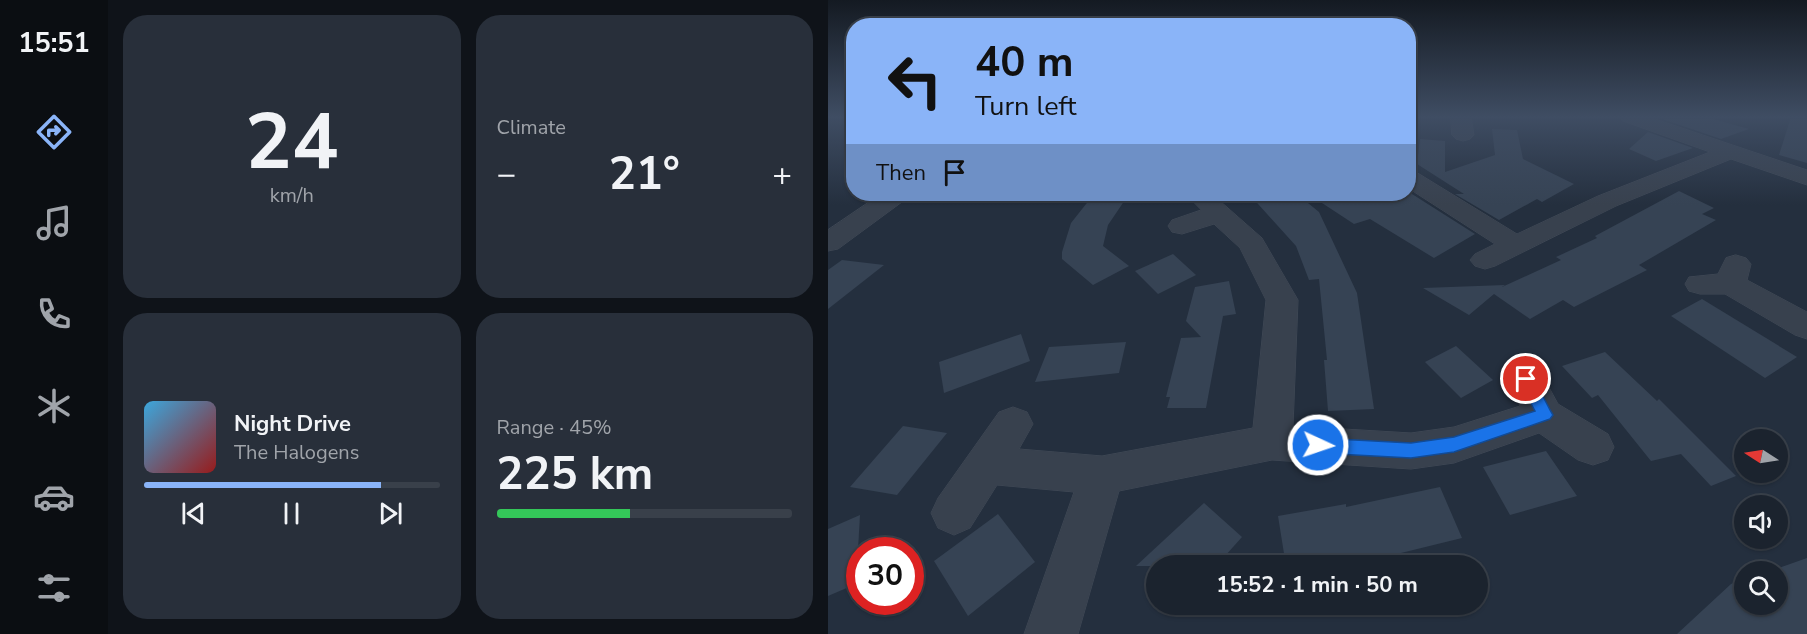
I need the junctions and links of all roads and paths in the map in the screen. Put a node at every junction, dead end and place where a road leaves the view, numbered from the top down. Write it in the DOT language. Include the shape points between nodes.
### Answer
graph roads {
  1 [pos="1716,147"];
  2 [pos="1732,152"];
  3 [pos="1807,178"];
  4 [pos="1416,182"];
  5 [pos="887,201"];
  6 [pos="1209,203"];
  7 [pos="1182,226"];
  8 [pos="828,243"];
  9 [pos="1516,245"];
  10 [pos="1485,260"];
  11 [pos="1722,278"];
  12 [pos="1807,327"];
  13 [pos="1526,379"];
  14 [pos="1545,415"];
  15 [pos="1013,424"];
  16 [pos="1272,442"];
  17 [pos="1593,447"];
  18 [pos="986,465"];
  19 [pos="1102,475"];
  20 [pos="954,513"];
  21 [pos="1051,634"];
  1 -- 2 [label="street"];
  2 -- 3 [label="street"];
  2 -- 9 [label="street" via="1607,201"];
  4 -- 9 [label="street"];
  5 -- 8 [label="street"];
  6 -- 7 [label="street"];
  6 -- 16 [label="street" via="1252,244 1282,300"];
  9 -- 10 [label="street"];
  11 -- 12 [label="street"];
  13 -- 14 [label="street"];
  14 -- 16 [label="street" via="1454,445 1411,451"];
  14 -- 17 [label="street"];
  15 -- 18 [label="street"];
  16 -- 19 [label="street"];
  18 -- 19 [label="street"];
  18 -- 20 [label="street"];
  19 -- 21 [label="street"];
}
